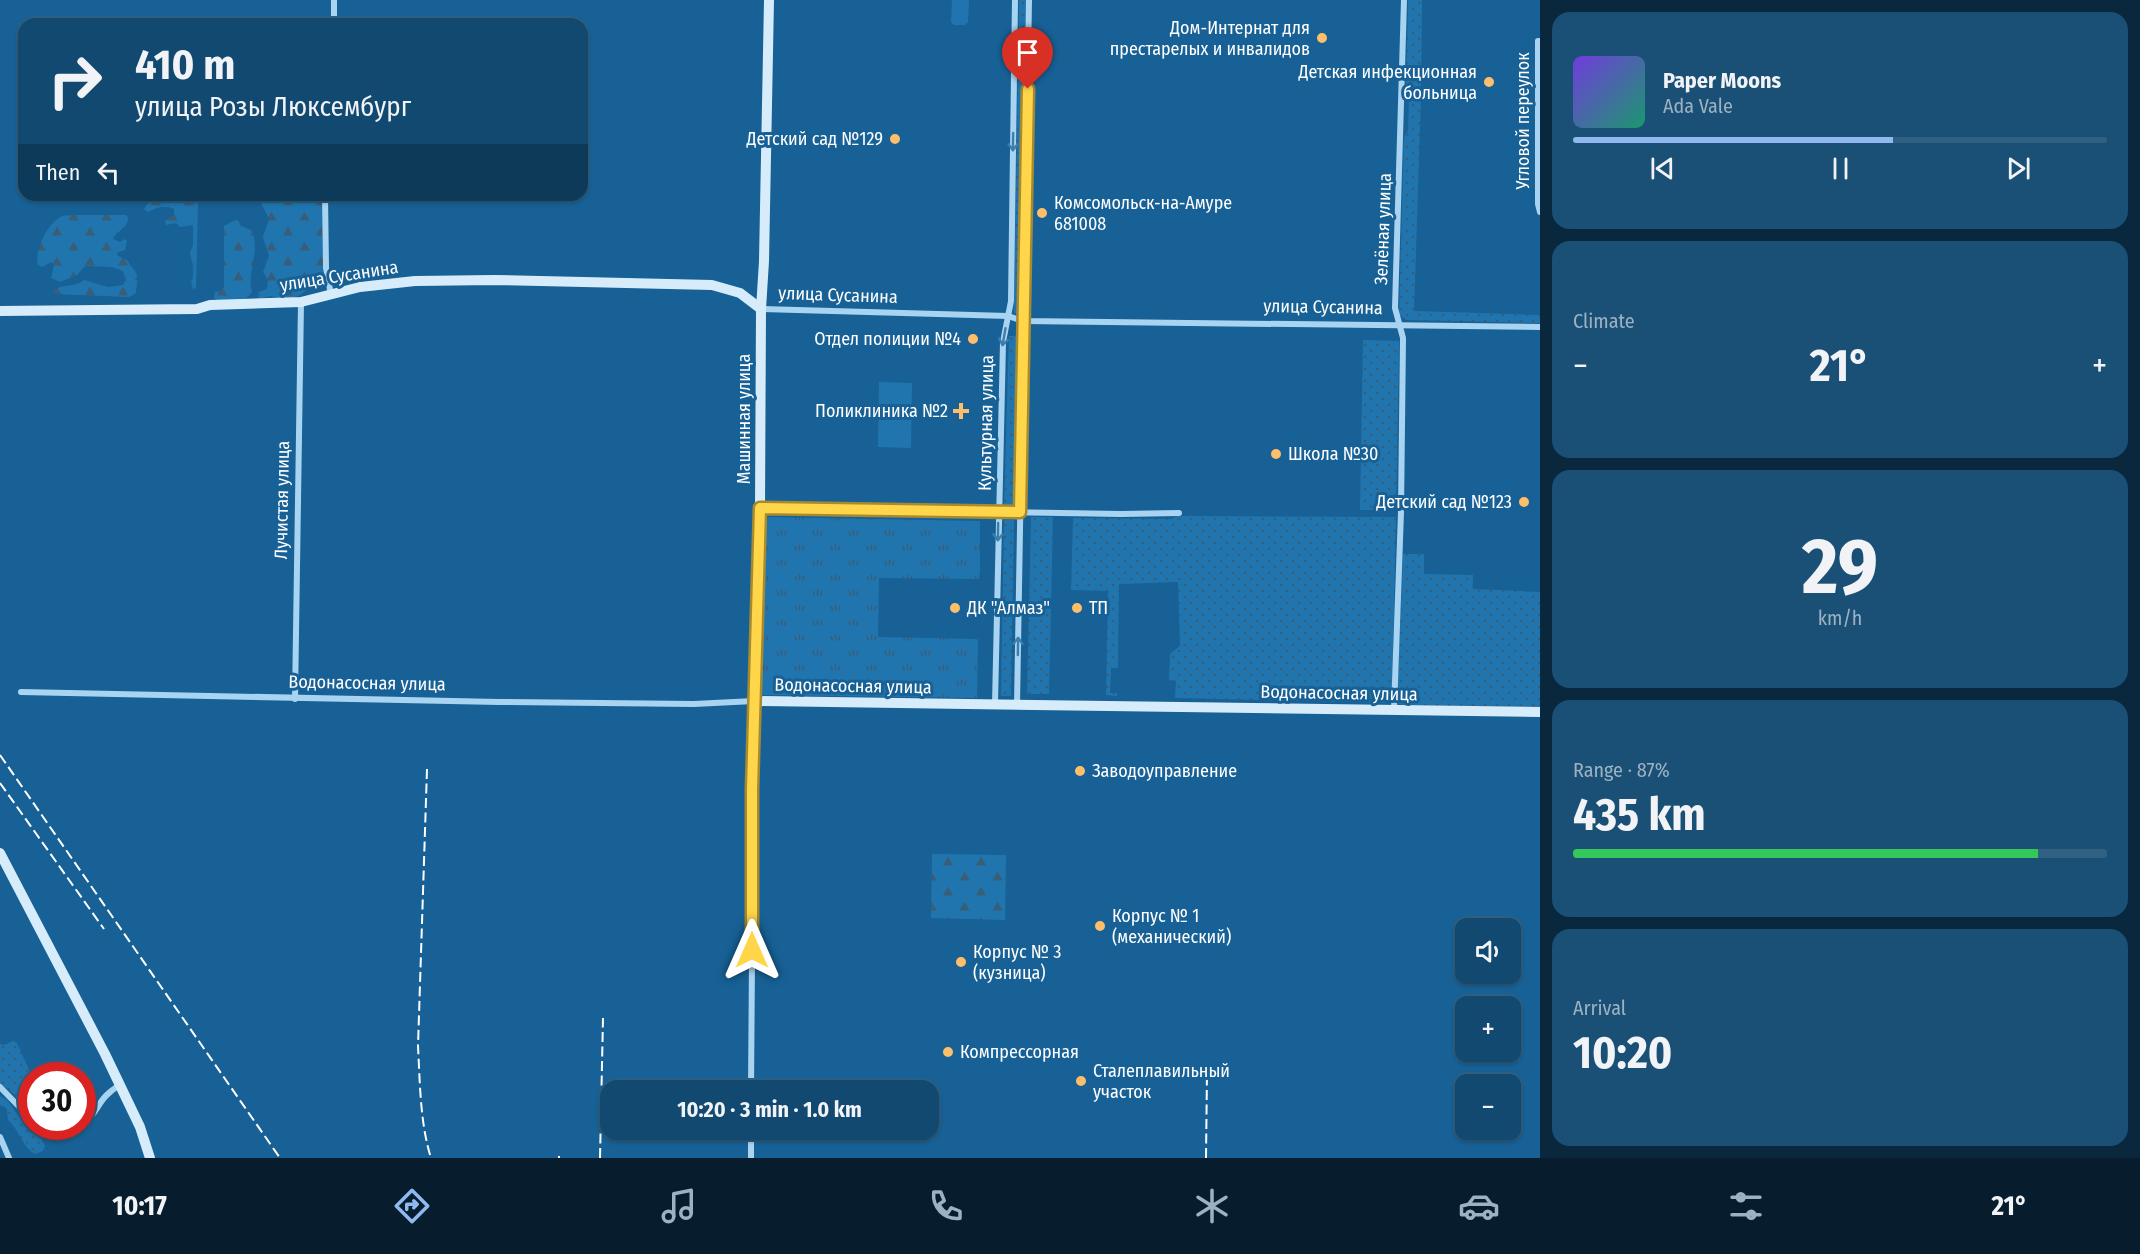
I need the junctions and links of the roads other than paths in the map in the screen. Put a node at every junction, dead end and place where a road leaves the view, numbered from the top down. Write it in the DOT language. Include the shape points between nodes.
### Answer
graph roads {
  1 [pos="334,0"];
  2 [pos="769,0"];
  3 [pos="1015,0"];
  4 [pos="1029,0"];
  5 [pos="1404,0"];
  6 [pos="334,18"];
  7 [pos="1540,41"];
  8 [pos="325,201"];
  9 [pos="1540,212"];
  10 [pos="331,295"];
  11 [pos="301,302"];
  12 [pos="761,309"];
  13 [pos="0,311"];
  14 [pos="1008,316"];
  15 [pos="1023,321"];
  16 [pos="1400,324"];
  17 [pos="1540,327"];
  18 [pos="760,508"];
  19 [pos="999,511"];
  20 [pos="1020,512"];
  21 [pos="1179,513"];
  22 [pos="21,692"];
  23 [pos="295,699"];
  24 [pos="754,701"];
  25 [pos="995,704"];
  26 [pos="1017,705"];
  27 [pos="1394,710"];
  28 [pos="1540,712"];
  29 [pos="0,853"];
  30 [pos="751,1080"];
  31 [pos="120,1085"];
  32 [pos="0,1087"];
  33 [pos="18,1106"];
  34 [pos="96,1108"];
  35 [pos="0,1137"];
  36 [pos="751,1140"];
  37 [pos="9,1158"];
  38 [pos="150,1158"];
  39 [pos="751,1158"];
  1 -- 6 [label="street"];
  2 -- 12 [label="street, Машинная улица"];
  3 -- 14 [label="street, Культурная улица, one-way"];
  4 -- 15 [label="street, Культурная улица"];
  5 -- 16 [label="street, Зелёная улица" via="1395,308"];
  7 -- 9 [label="street, Угловой переулок"];
  8 -- 10 [label="street" via="326,268"];
  10 -- 11 [label="street, улица Сусанина"];
  10 -- 12 [label="street, улица Сусанина" via="360,287 415,281 712,285 740,293"];
  11 -- 13 [label="street, улица Сусанина" via="210,305 197,309"];
  11 -- 23 [label="street, Лучистая улица"];
  12 -- 14 [label="street, улица Сусанина"];
  12 -- 18 [label="street, Машинная улица"];
  14 -- 15 [label="street, улица Сусанина"];
  14 -- 19 [label="street, Культурная улица, one-way" via="1003,342"];
  15 -- 16 [label="street, улица Сусанина"];
  15 -- 20 [label="street, Культурная улица"];
  16 -- 17 [label="street, улица Сусанина"];
  16 -- 27 [label="street, Зелёная улица" via="1401,512"];
  18 -- 19 [label="street"];
  18 -- 24 [label="street, Машинная улица"];
  19 -- 20 [label="street"];
  19 -- 25 [label="street, Культурная улица, one-way"];
  20 -- 21 [label="street"];
  26 -- 20 [label="street, Культурная улица, one-way"];
  22 -- 23 [label="street, Водонасосная улица"];
  23 -- 24 [label="street, Водонасосная улица" via="694,704"];
  24 -- 25 [label="street, Водонасосная улица"];
  24 -- 30 [label="street, Машинная улица"];
  25 -- 26 [label="street, Водонасосная улица"];
  26 -- 27 [label="street, Водонасосная улица"];
  27 -- 28 [label="street, Водонасосная улица"];
  29 -- 31 [label="street"];
  31 -- 34 [label="street"];
  31 -- 38 [label="street"];
  32 -- 33 [label="street"];
  35 -- 37 [label="street"];
  36 -- 39 [label="street"];
}
